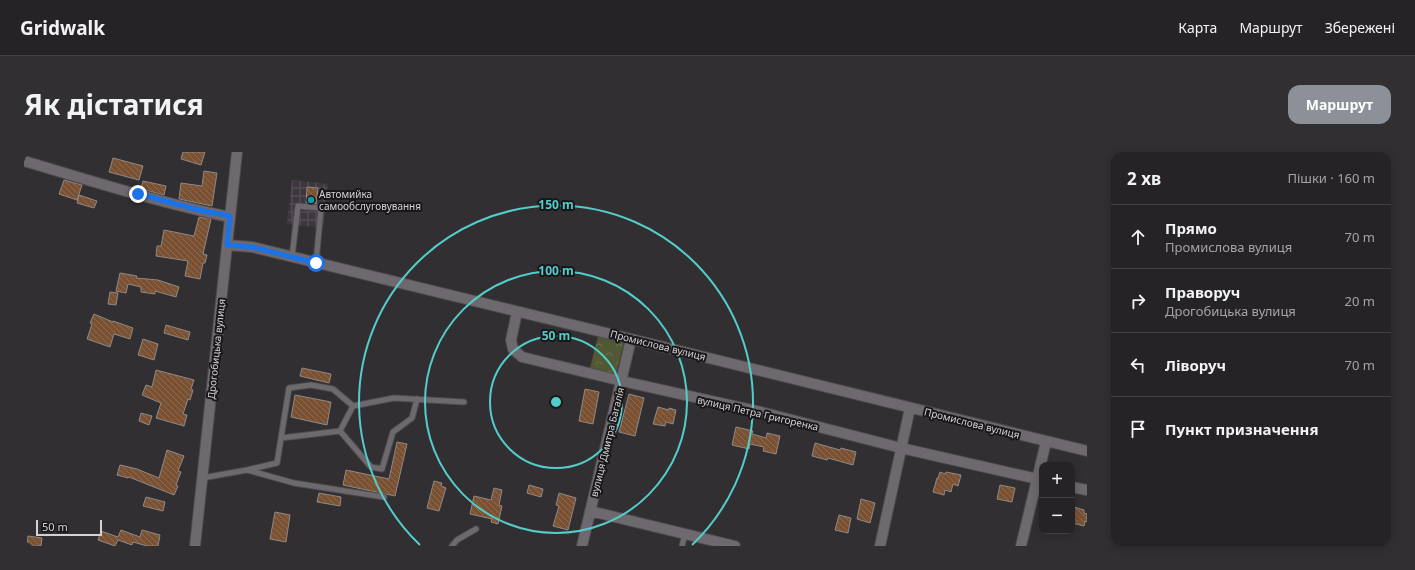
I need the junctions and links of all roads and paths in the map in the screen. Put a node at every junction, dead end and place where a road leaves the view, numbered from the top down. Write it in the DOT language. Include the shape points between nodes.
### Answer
graph roads {
  1 [pos="237,152"];
  2 [pos="24,161"];
  3 [pos="230,216"];
  4 [pos="227,245"];
  5 [pos="292,257"];
  6 [pos="316,263"];
  7 [pos="517,312"];
  8 [pos="631,339"];
  9 [pos="622,381"];
  10 [pos="417,399"];
  11 [pos="464,402"];
  12 [pos="353,406"];
  13 [pos="910,408"];
  14 [pos="340,431"];
  15 [pos="281,438"];
  16 [pos="1046,442"];
  17 [pos="901,448"];
  18 [pos="1087,451"];
  19 [pos="1042,462"];
  20 [pos="247,470"];
  21 [pos="202,478"];
  22 [pos="1039,479"];
  23 [pos="1075,488"];
  24 [pos="1087,490"];
  25 [pos="384,497"];
  26 [pos="590,511"];
  27 [pos="476,529"];
  28 [pos="685,534"];
  29 [pos="195,546"];
  30 [pos="452,546"];
  31 [pos="582,546"];
  32 [pos="682,546"];
  33 [pos="735,546"];
  34 [pos="880,546"];
  35 [pos="1020,546"];
  1 -- 3 [label="street, Дрогобицька вулиця"];
  2 -- 3 [label="street" via="138,194"];
  3 -- 4 [label="street, Дрогобицька вулиця"];
  4 -- 5 [label="street, Промислова вулиця" via="252,247"];
  4 -- 21 [label="street, Дрогобицька вулиця"];
  5 -- 6 [label="street, Промислова вулиця"];
  5 -- 6 [label="lane" via="298,206 321,208"];
  6 -- 7 [label="street, Промислова вулиця"];
  7 -- 8 [label="street, Промислова вулиця"];
  7 -- 9 [label="street, вулиця Петра Григоренка" via="511,340 513,350 522,357"];
  8 -- 9 [label="street, вулиця Дмитра Багалія"];
  8 -- 13 [label="street, Промислова вулиця"];
  9 -- 17 [label="street, вулиця Петра Григоренка" via="762,412"];
  9 -- 26 [label="street, вулиця Дмитра Багалія"];
  10 -- 11 [label="lane"];
  10 -- 12 [label="lane" via="394,398"];
  10 -- 14 [label="lane" via="412,418 393,432 382,469 372,467"];
  12 -- 14 [label="lane"];
  12 -- 15 [label="lane" via="332,389 311,384 289,388"];
  13 -- 16 [label="street, Промислова вулиця"];
  13 -- 17 [label="street"];
  14 -- 15 [label="lane"];
  15 -- 20 [label="lane" via="277,464"];
  16 -- 18 [label="street, Промислова вулиця"];
  16 -- 19 [label="street"];
  17 -- 22 [label="street, вулиця Петра Григоренка"];
  17 -- 34 [label="street"];
  20 -- 21 [label="lane"];
  20 -- 25 [label="lane" via="294,483"];
  21 -- 29 [label="street, Дрогобицька вулиця"];
  22 -- 35 [label="street"];
  23 -- 24 [label="street"];
  26 -- 28 [label="street"];
  26 -- 31 [label="street, вулиця Дмитра Багалія"];
  27 -- 30 [label="lane" via="457,540"];
  28 -- 32 [label="lane"];
  28 -- 33 [label="street"];
}
